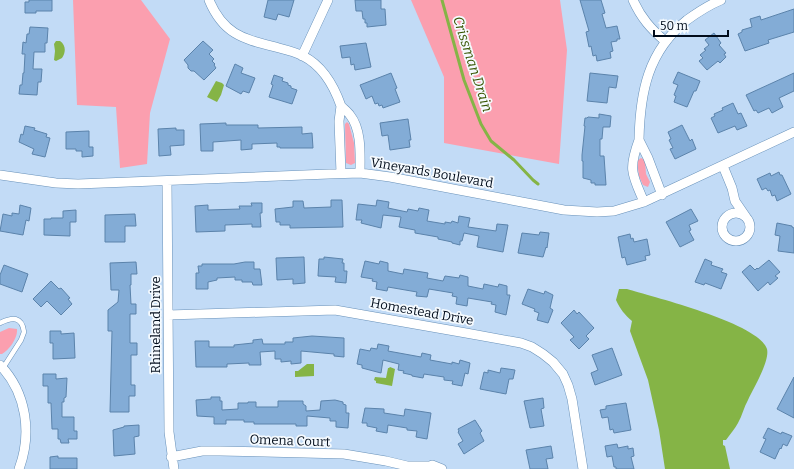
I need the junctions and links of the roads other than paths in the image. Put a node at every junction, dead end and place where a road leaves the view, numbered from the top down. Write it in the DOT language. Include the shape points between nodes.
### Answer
graph roads {
  1 [pos="209,0"];
  2 [pos="328,0"];
  3 [pos="633,0"];
  4 [pos="721,0"];
  5 [pos="666,41"];
  6 [pos="302,56"];
  7 [pos="341,106"];
  8 [pos="794,132"];
  9 [pos="639,140"];
  10 [pos="723,166"];
  11 [pos="341,173"];
  12 [pos="360,173"];
  13 [pos="0,175"];
  14 [pos="166,181"];
  15 [pos="662,194"];
  16 [pos="735,201"];
  17 [pos="644,202"];
  18 [pos="728,216"];
  19 [pos="747,220"];
  20 [pos="168,315"];
  21 [pos="0,323"];
  22 [pos="1,367"];
  23 [pos="171,456"];
  24 [pos="409,468"];
  25 [pos="426,468"];
  26 [pos="19,469"];
  27 [pos="174,469"];
  28 [pos="442,469"];
  29 [pos="583,469"];
  1 -- 6 [label="street" via="218,18 228,29 241,37"];
  2 -- 6 [label="street"];
  3 -- 5 [label="street" via="647,24"];
  4 -- 5 [label="street" via="699,11"];
  5 -- 9 [label="street" via="647,78 642,98"];
  6 -- 7 [label="street" via="321,70 332,84"];
  7 -- 11 [label="street"];
  7 -- 12 [label="street" via="351,116 356,128"];
  8 -- 10 [label="street, Vineyards Boulevard"];
  9 -- 15 [label="street"];
  9 -- 17 [label="street" via="633,156 633,176"];
  10 -- 15 [label="street, Vineyards Boulevard"];
  10 -- 16 [label="street"];
  11 -- 12 [label="street, Vineyards Boulevard"];
  11 -- 14 [label="street, Vineyards Boulevard"];
  12 -- 17 [label="street, Vineyards Boulevard" via="390,176 578,211 614,211"];
  13 -- 14 [label="street, Vineyards Boulevard" via="56,184"];
  14 -- 20 [label="street, Rhineland Drive"];
  15 -- 17 [label="street, Vineyards Boulevard"];
  16 -- 18 [label="street"];
  16 -- 19 [label="street"];
  18 -- 19 [label="street" via="740,214"];
  18 -- 19 [label="street" via="723,224 723,233 734,241 746,237 750,228"];
  20 -- 23 [label="street, Rhineland Drive"];
  20 -- 29 [label="street, Homestead Drive" via="335,310 459,331 532,347 553,362 568,385"];
  21 -- 22 [label="lane" via="12,318 17,319 21,322 24,332"];
  22 -- 26 [label="street" via="19,395 26,421 25,448"];
  23 -- 24 [label="street, Omena Court" via="202,451 344,454 386,460"];
  23 -- 27 [label="street, Rhineland Drive"];
  24 -- 25 [label="street, Omena Court"];
  25 -- 28 [label="street, Omena Court" via="437,466"];
}
